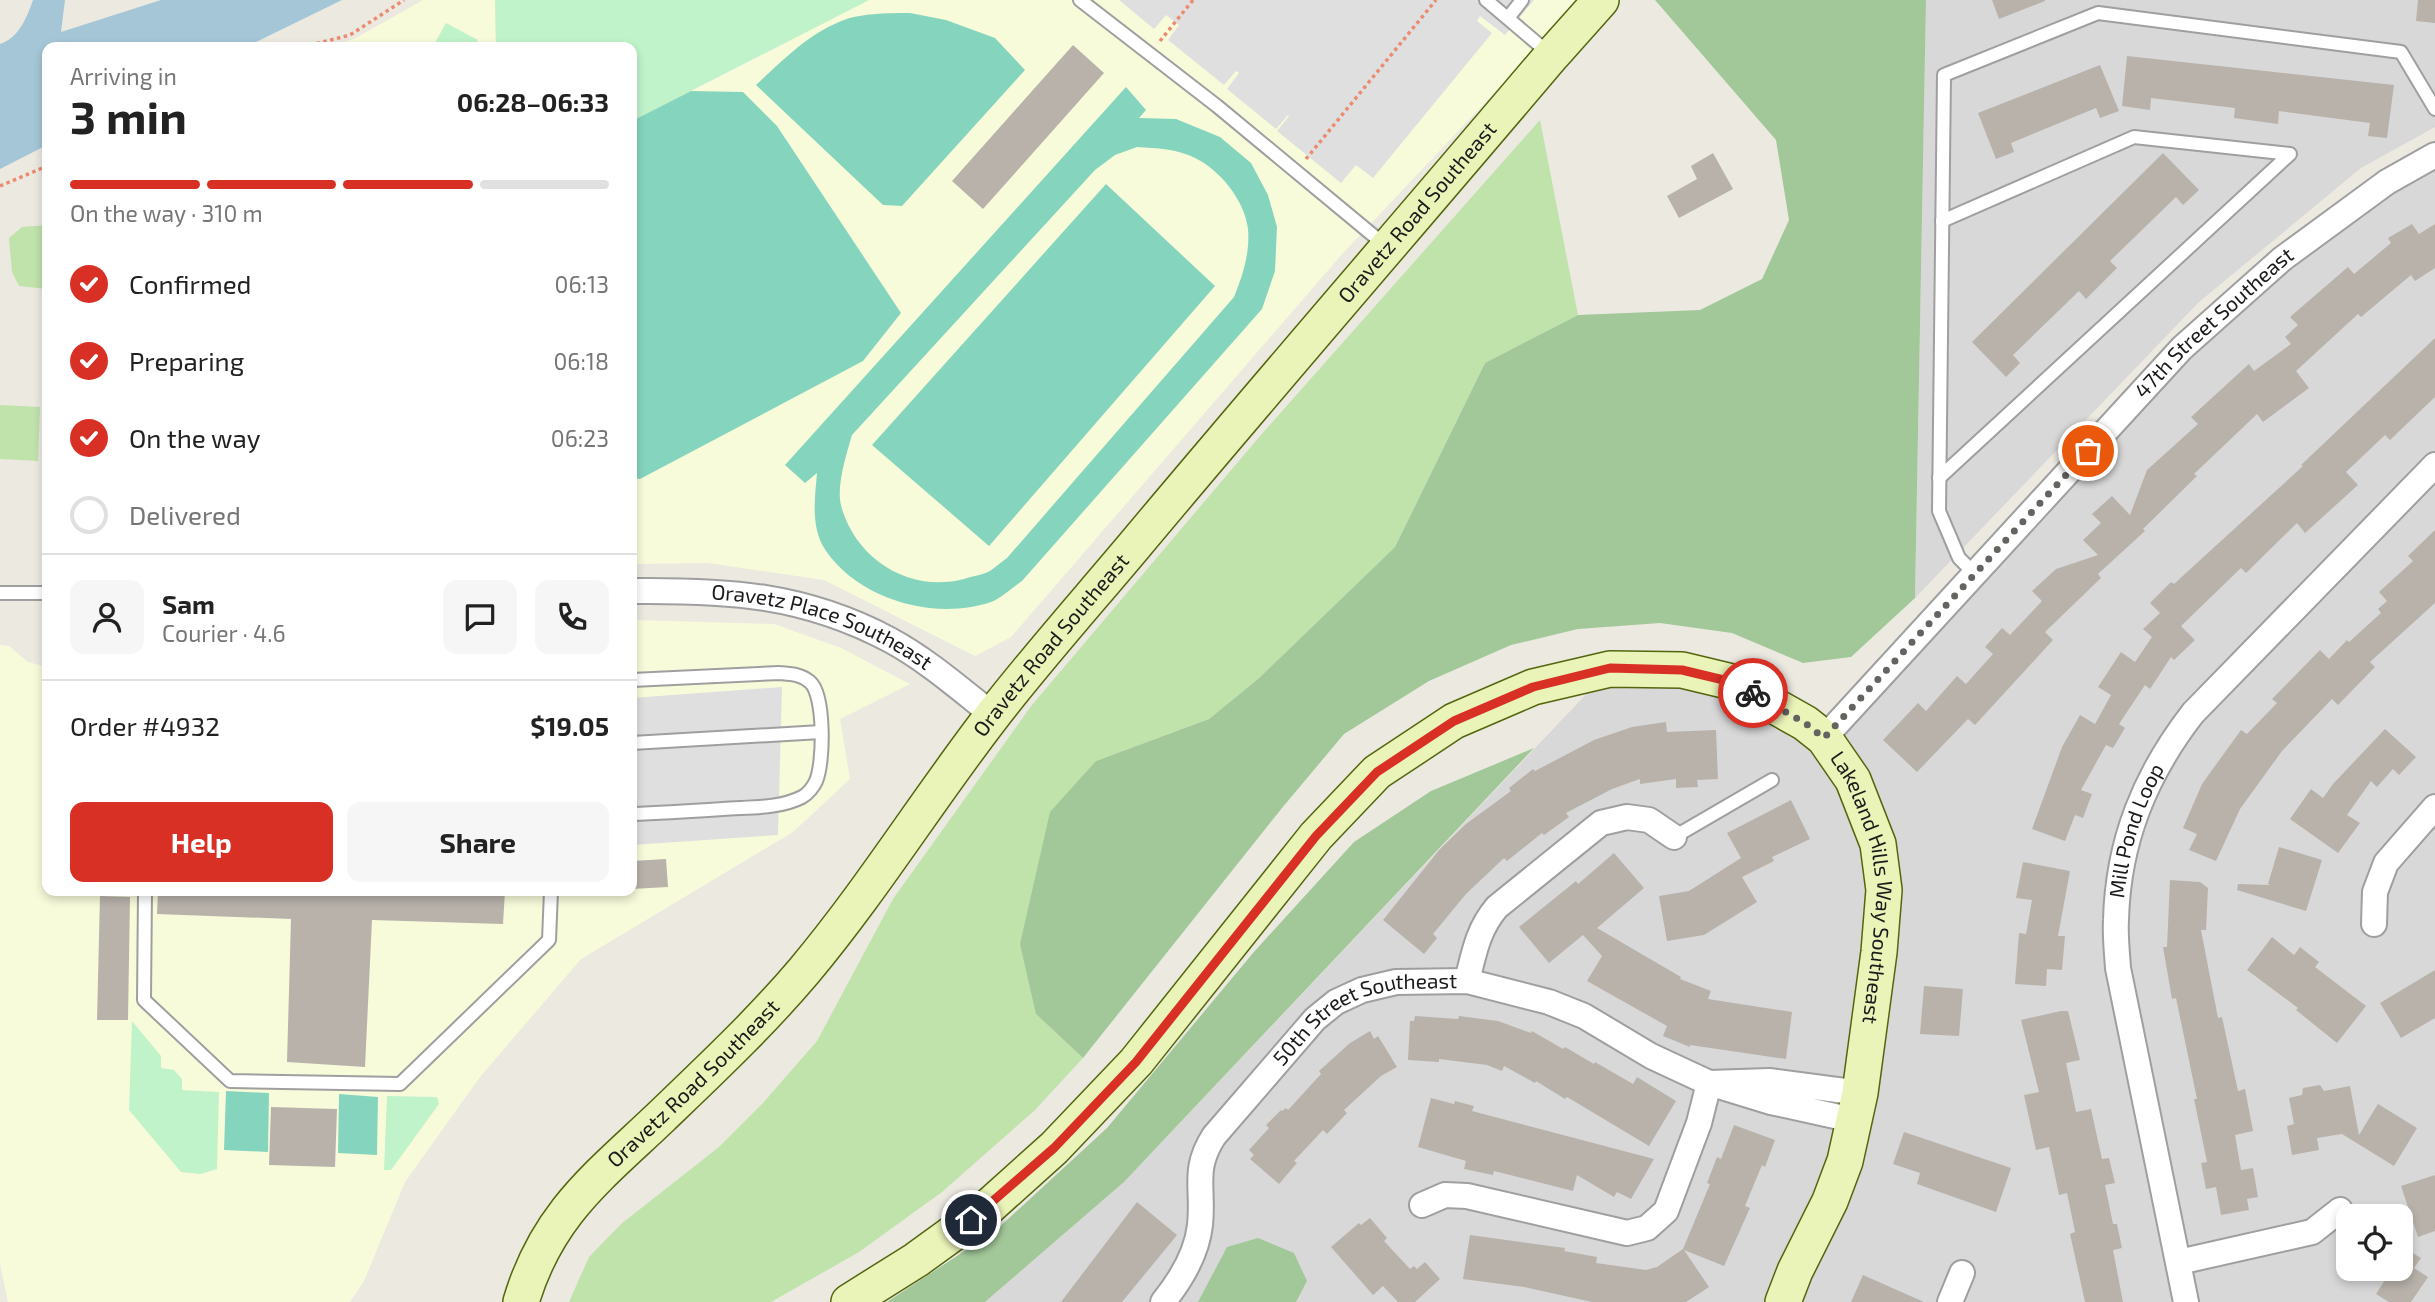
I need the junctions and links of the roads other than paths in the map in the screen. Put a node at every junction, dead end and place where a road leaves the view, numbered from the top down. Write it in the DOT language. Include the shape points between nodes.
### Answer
graph roads {
  1 [pos="1080,0"];
  2 [pos="1486,0"];
  3 [pos="1522,0"];
  4 [pos="1601,0"];
  5 [pos="1508,18"];
  6 [pos="1552,55"];
  7 [pos="2435,109"];
  8 [pos="2435,155"];
  9 [pos="1942,221"];
  10 [pos="1389,249"];
  11 [pos="2435,465"];
  12 [pos="1939,478"];
  13 [pos="1975,575"];
  14 [pos="637,590"];
  15 [pos="0,593"];
  16 [pos="42,593"];
  17 [pos="637,680"];
  18 [pos="993,715"];
  19 [pos="821,732"];
  20 [pos="1824,738"];
  21 [pos="637,743"];
  22 [pos="1772,780"];
  23 [pos="2435,807"];
  24 [pos="637,814"];
  25 [pos="1674,837"];
  26 [pos="145,896"];
  27 [pos="551,896"];
  28 [pos="2374,924"];
  29 [pos="1467,981"];
  30 [pos="1709,1083"];
  31 [pos="1857,1106"];
  32 [pos="1422,1205"];
  33 [pos="2336,1213"];
  34 [pos="544,1242"];
  35 [pos="2179,1262"];
  36 [pos="1962,1273"];
  37 [pos="513,1302"];
  38 [pos="521,1302"];
  39 [pos="849,1302"];
  40 [pos="1163,1302"];
  41 [pos="1783,1302"];
  42 [pos="1950,1302"];
  43 [pos="2186,1302"];
  1 -- 10 [label="lane"];
  2 -- 5 [label="lane"];
  3 -- 5 [label="lane"];
  4 -- 6 [label="street, Oravetz Road Southeast"];
  5 -- 6 [label="lane"];
  6 -- 10 [label="street, Oravetz Road Southeast"];
  7 -- 9 [label="lane" via="2401,52 2098,13 1944,75"];
  8 -- 13 [label="street, 47th Street Southeast" via="2387,182 2282,259 2182,348"];
  9 -- 12 [label="lane"];
  9 -- 12 [label="lane" via="2134,136 2290,154"];
  10 -- 18 [label="street, Oravetz Road Southeast"];
  11 -- 35 [label="street, Mill Pond Loop" via="2193,713 2168,745 2142,794 2121,867 2118,968"];
  12 -- 13 [label="lane" via="1939,511 1959,558"];
  13 -- 20 [label="street, 47th Street Southeast"];
  14 -- 18 [label="street, Oravetz Place Southeast" via="749,594 816,608 891,641"];
  15 -- 16 [label="lane"];
  17 -- 19 [label="lane" via="799,675 815,690"];
  18 -- 34 [label="street, Oravetz Road Southeast" via="805,970 682,1097 589,1184"];
  19 -- 21 [label="lane"];
  19 -- 24 [label="lane" via="816,782 805,795 762,806"];
  20 -- 31 [label="street, Lakeland Hills Way Southeast" via="1853,780 1867,811 1878,844 1884,890"];
  20 -- 39 [label="street, Lakeland Hills Way Southeast" via="1732,682 1682,670 1610,668 1533,687 1454,721 1377,772 1316,836 1136,1062 1054,1148 985,1210"];
  22 -- 25 [label="lane"];
  23 -- 28 [label="street" via="2386,863 2375,892"];
  25 -- 29 [label="street" via="1649,820 1627,817 1601,823 1497,907 1477,939"];
  26 -- 27 [label="lane" via="144,1000 230,1081 400,1084 549,940"];
  29 -- 30 [label="street, 50th Street Southeast" via="1584,1016 1651,1056"];
  29 -- 40 [label="street, 50th Street Southeast" via="1396,982 1362,989 1315,1019 1205,1150 1200,1165 1197,1240"];
  30 -- 31 [label="street, 50th Street Southeast" via="1771,1102"];
  30 -- 32 [label="street" via="1666,1211 1647,1228 1626,1233 1467,1196 1445,1195"];
  31 -- 41 [label="street, Lakeland Hills Way Southeast" via="1830,1201"];
  33 -- 35 [label="street" via="2312,1232"];
  34 -- 37 [label="street"];
  34 -- 38 [label="street, Oravetz Road Southeast"];
  35 -- 43 [label="street, Mill Pond Loop"];
  36 -- 42 [label="street"];
}
